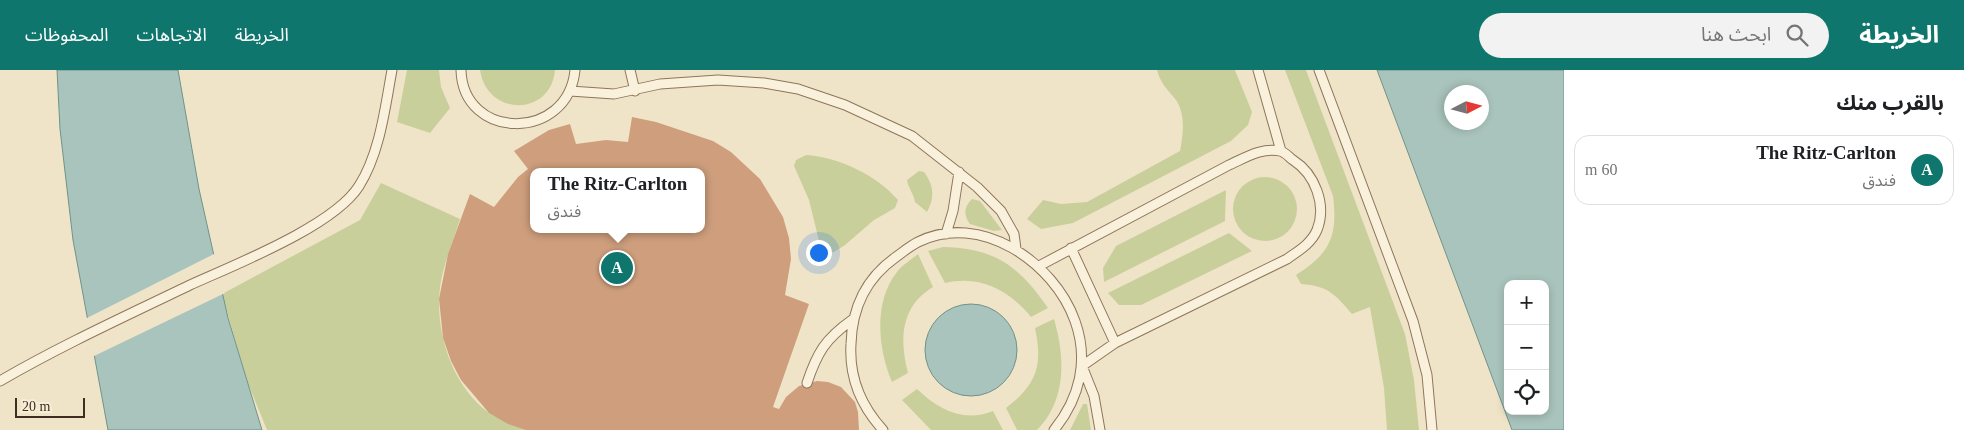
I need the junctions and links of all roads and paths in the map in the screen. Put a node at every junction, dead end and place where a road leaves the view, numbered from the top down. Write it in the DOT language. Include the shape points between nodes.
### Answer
graph roads {
  1 [pos="392,70"];
  2 [pos="460,70"];
  3 [pos="575,70"];
  4 [pos="630,70"];
  5 [pos="1258,70"];
  6 [pos="1319,70"];
  7 [pos="635,90"];
  8 [pos="570,91"];
  9 [pos="1281,151"];
  10 [pos="959,172"];
  11 [pos="946,234"];
  12 [pos="1071,248"];
  13 [pos="1016,249"];
  14 [pos="1039,266"];
  15 [pos="852,320"];
  16 [pos="1115,343"];
  17 [pos="1082,366"];
  18 [pos="0,381"];
  19 [pos="807,383"];
  20 [pos="883,430"];
  21 [pos="1054,430"];
  22 [pos="1100,430"];
  23 [pos="1432,430"];
  1 -- 18 [label="lane" via="377,142 359,187 333,214 280,243 75,340"];
  2 -- 8 [label="lane" via="465,90 473,103 484,114 512,124 527,124 554,112"];
  3 -- 8 [label="lane"];
  4 -- 7 [label="lane"];
  5 -- 9 [label="lane"];
  6 -- 23 [label="lane" via="1413,321 1427,375"];
  7 -- 8 [label="lane" via="614,94"];
  7 -- 10 [label="lane" via="660,84 718,80 798,89 845,105 904,133"];
  9 -- 12 [label="lane" via="1260,151 1229,165"];
  9 -- 16 [label="lane" via="1299,163 1314,181 1321,210 1317,231 1307,245 1286,259"];
  10 -- 11 [label="lane"];
  10 -- 13 [label="lane" via="1001,210 1014,234"];
  11 -- 13 [label="lane" via="982,237"];
  11 -- 15 [label="lane" via="918,242 888,262 865,289"];
  12 -- 14 [label="lane"];
  12 -- 16 [label="lane"];
  13 -- 14 [label="lane"];
  14 -- 17 [label="lane" via="1068,303 1083,347"];
  15 -- 19 [label="lane" via="833,334 819,351"];
  15 -- 20 [label="lane" via="850,355 857,389 873,419"];
  16 -- 17 [label="lane"];
  17 -- 21 [label="lane" via="1072,403"];
  17 -- 22 [label="lane" via="1094,396"];
}
